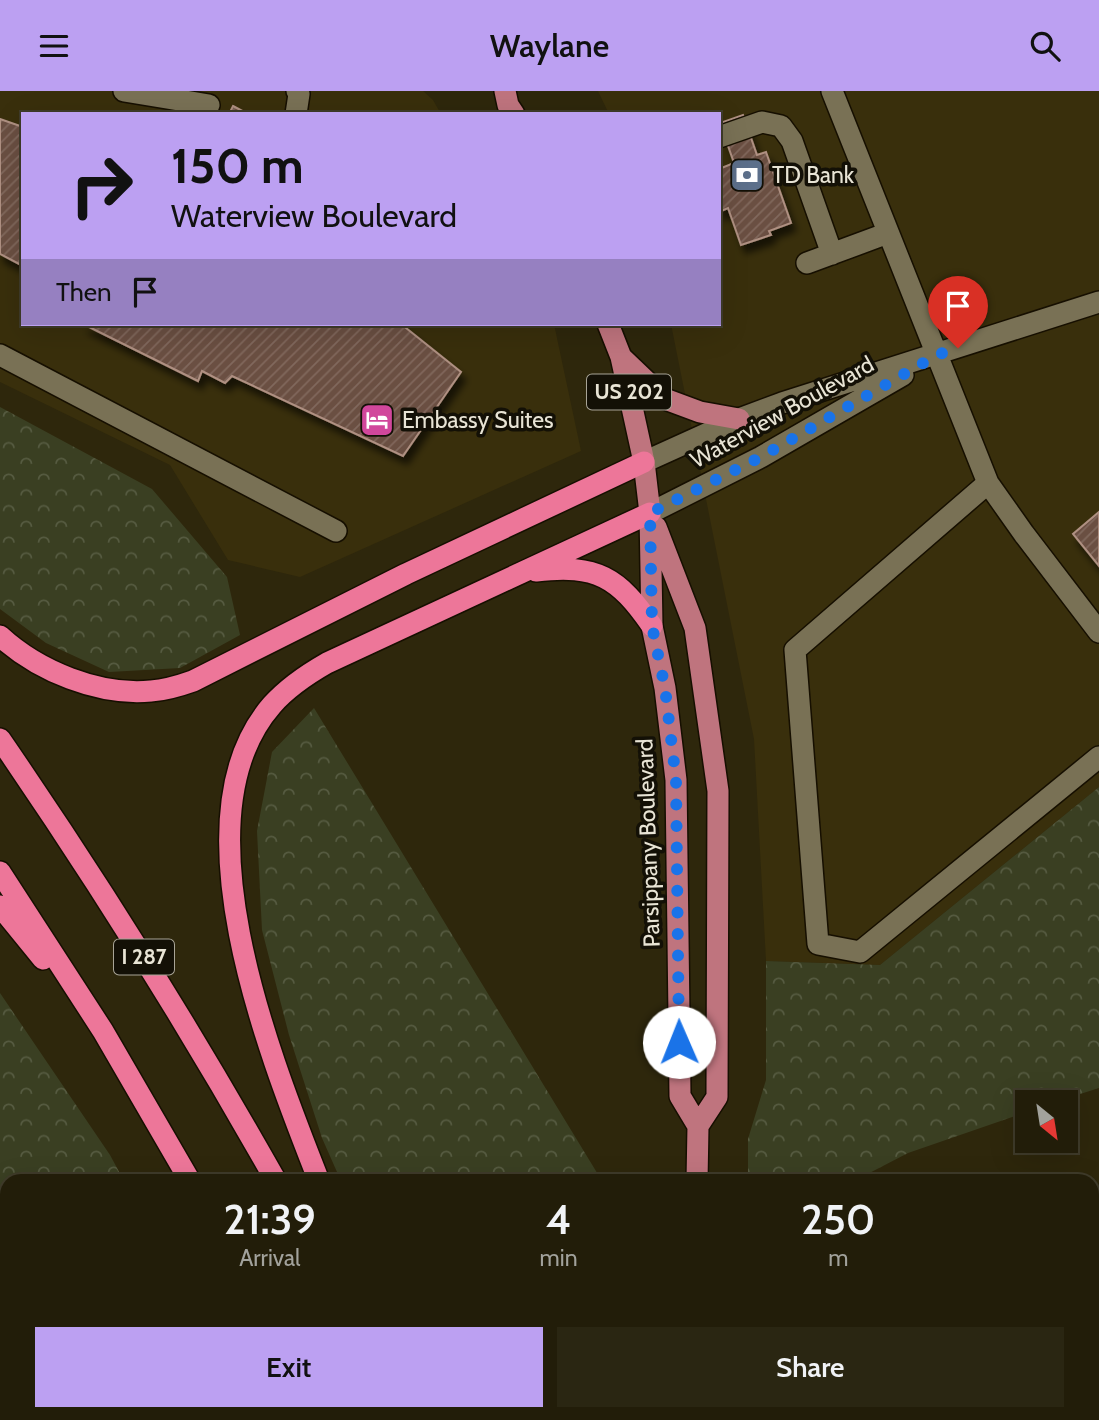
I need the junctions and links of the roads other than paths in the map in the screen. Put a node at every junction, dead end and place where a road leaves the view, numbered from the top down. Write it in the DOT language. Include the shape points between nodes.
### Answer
graph roads {
  1 [pos="124,91"];
  2 [pos="297,91"];
  3 [pos="490,91"];
  4 [pos="832,91"];
  5 [pos="212,103"];
  6 [pos="509,103"];
  7 [pos="296,112"];
  8 [pos="721,136"];
  9 [pos="888,233"];
  10 [pos="832,254"];
  11 [pos="807,263"];
  12 [pos="1099,302"];
  13 [pos="609,326"];
  14 [pos="0,355"];
  15 [pos="937,355"];
  16 [pos="621,357"];
  17 [pos="739,419"];
  18 [pos="644,462"];
  19 [pos="988,483"];
  20 [pos="650,513"];
  21 [pos="336,531"];
  22 [pos="520,573"];
  23 [pos="652,626"];
  24 [pos="1099,632"];
  25 [pos="0,636"];
  26 [pos="0,739"];
  27 [pos="1099,757"];
  28 [pos="0,872"];
  29 [pos="0,906"];
  30 [pos="103,1031"];
  31 [pos="698,1126"];
  32 [pos="186,1174"];
  33 [pos="272,1174"];
  34 [pos="316,1174"];
  35 [pos="697,1174"];
  1 -- 5 [label="street"];
  2 -- 7 [label="street"];
  3 -- 6 [label="main road"];
  4 -- 9 [label="street"];
  8 -- 10 [label="street" via="762,122 781,126 792,141"];
  9 -- 10 [label="street"];
  9 -- 15 [label="street"];
  10 -- 11 [label="street"];
  12 -- 15 [label="street, Waterview Boulevard"];
  13 -- 16 [label="main road, Parsippany Boulevard / US 202"];
  14 -- 21 [label="street"];
  15 -- 17 [label="street, Waterview Boulevard"];
  15 -- 19 [label="street"];
  15 -- 20 [label="street, Waterview Boulevard" via="761,457"];
  16 -- 17 [label="main road" via="665,399"];
  16 -- 18 [label="main road, Parsippany Boulevard / US 202"];
  17 -- 18 [label="street, Waterview Boulevard"];
  18 -- 20 [label="main road, Parsippany Boulevard / US 202"];
  18 -- 25 [label="highway" via="171,688 124,691 76,680 26,656"];
  19 -- 24 [label="street"];
  19 -- 27 [label="street" via="795,650 818,944 860,953"];
  20 -- 22 [label="highway"];
  20 -- 23 [label="main road, Parsippany Boulevard / US 202"];
  20 -- 31 [label="main road, Parsippany Boulevard / US 202" via="695,628 718,791 717,1097"];
  22 -- 23 [label="highway" via="592,572 625,591"];
  22 -- 34 [label="highway" via="304,676 264,716 238,774 230,830 237,923 272,1055"];
  23 -- 31 [label="main road, Parsippany Boulevard / US 202" via="676,780 680,1096"];
  26 -- 33 [label="highway, I 287" via="159,981"];
  28 -- 30 [label="highway"];
  29 -- 30 [label="highway"];
  30 -- 32 [label="highway"];
  31 -- 35 [label="main road"];
}
